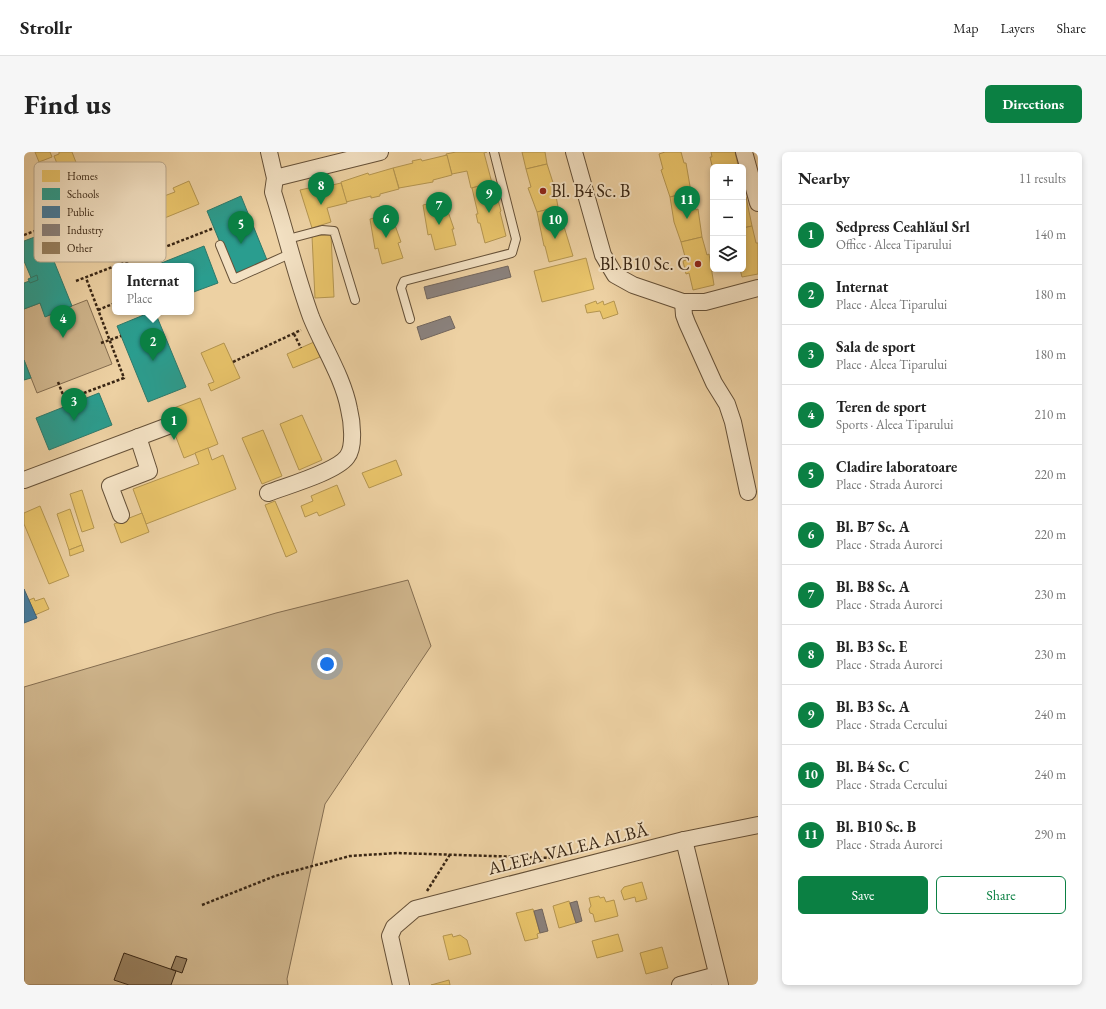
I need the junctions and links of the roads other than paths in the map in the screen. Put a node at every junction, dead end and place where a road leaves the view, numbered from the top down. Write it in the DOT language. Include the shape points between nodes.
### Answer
graph roads {
  1 [pos="269,152"];
  2 [pos="380,152"];
  3 [pos="494,152"];
  4 [pos="574,152"];
  5 [pos="744,152"];
  6 [pos="755,176"];
  7 [pos="275,178"];
  8 [pos="758,203"];
  9 [pos="220,245"];
  10 [pos="290,246"];
  11 [pos="758,288"];
  12 [pos="355,300"];
  13 [pos="683,302"];
  14 [pos="410,319"];
  15 [pos="168,426"];
  16 [pos="138,437"];
  17 [pos="24,480"];
  18 [pos="748,492"];
  19 [pos="268,493"];
  20 [pos="121,515"];
  21 [pos="758,825"];
  22 [pos="684,840"];
  23 [pos="718,980"];
  24 [pos="401,985"];
  25 [pos="680,985"];
  1 -- 7 [label="street"];
  2 -- 7 [label="street"];
  3 -- 14 [label="lane" via="516,239 512,252 404,281 402,288"];
  4 -- 13 [label="street" via="608,266 615,275 633,285"];
  5 -- 6 [label="street"];
  6 -- 8 [label="street"];
  7 -- 10 [label="street" via="273,192"];
  9 -- 10 [label="lane" via="234,279"];
  10 -- 12 [label="lane" via="322,230 334,231"];
  10 -- 19 [label="street" via="314,324 339,378 349,409 352,438 348,457 334,468"];
  11 -- 13 [label="street" via="705,302"];
  13 -- 18 [label="street" via="687,323 714,383 727,404"];
  15 -- 16 [label="street"];
  16 -- 17 [label="street"];
  16 -- 20 [label="street" via="149,471 110,486"];
  21 -- 22 [label="street, ALEEA VALEA ALBĂ"];
  22 -- 23 [label="street"];
  22 -- 24 [label="street, ALEEA VALEA ALBĂ" via="415,908 394,927 390,936"];
  23 -- 25 [label="street"];
}
